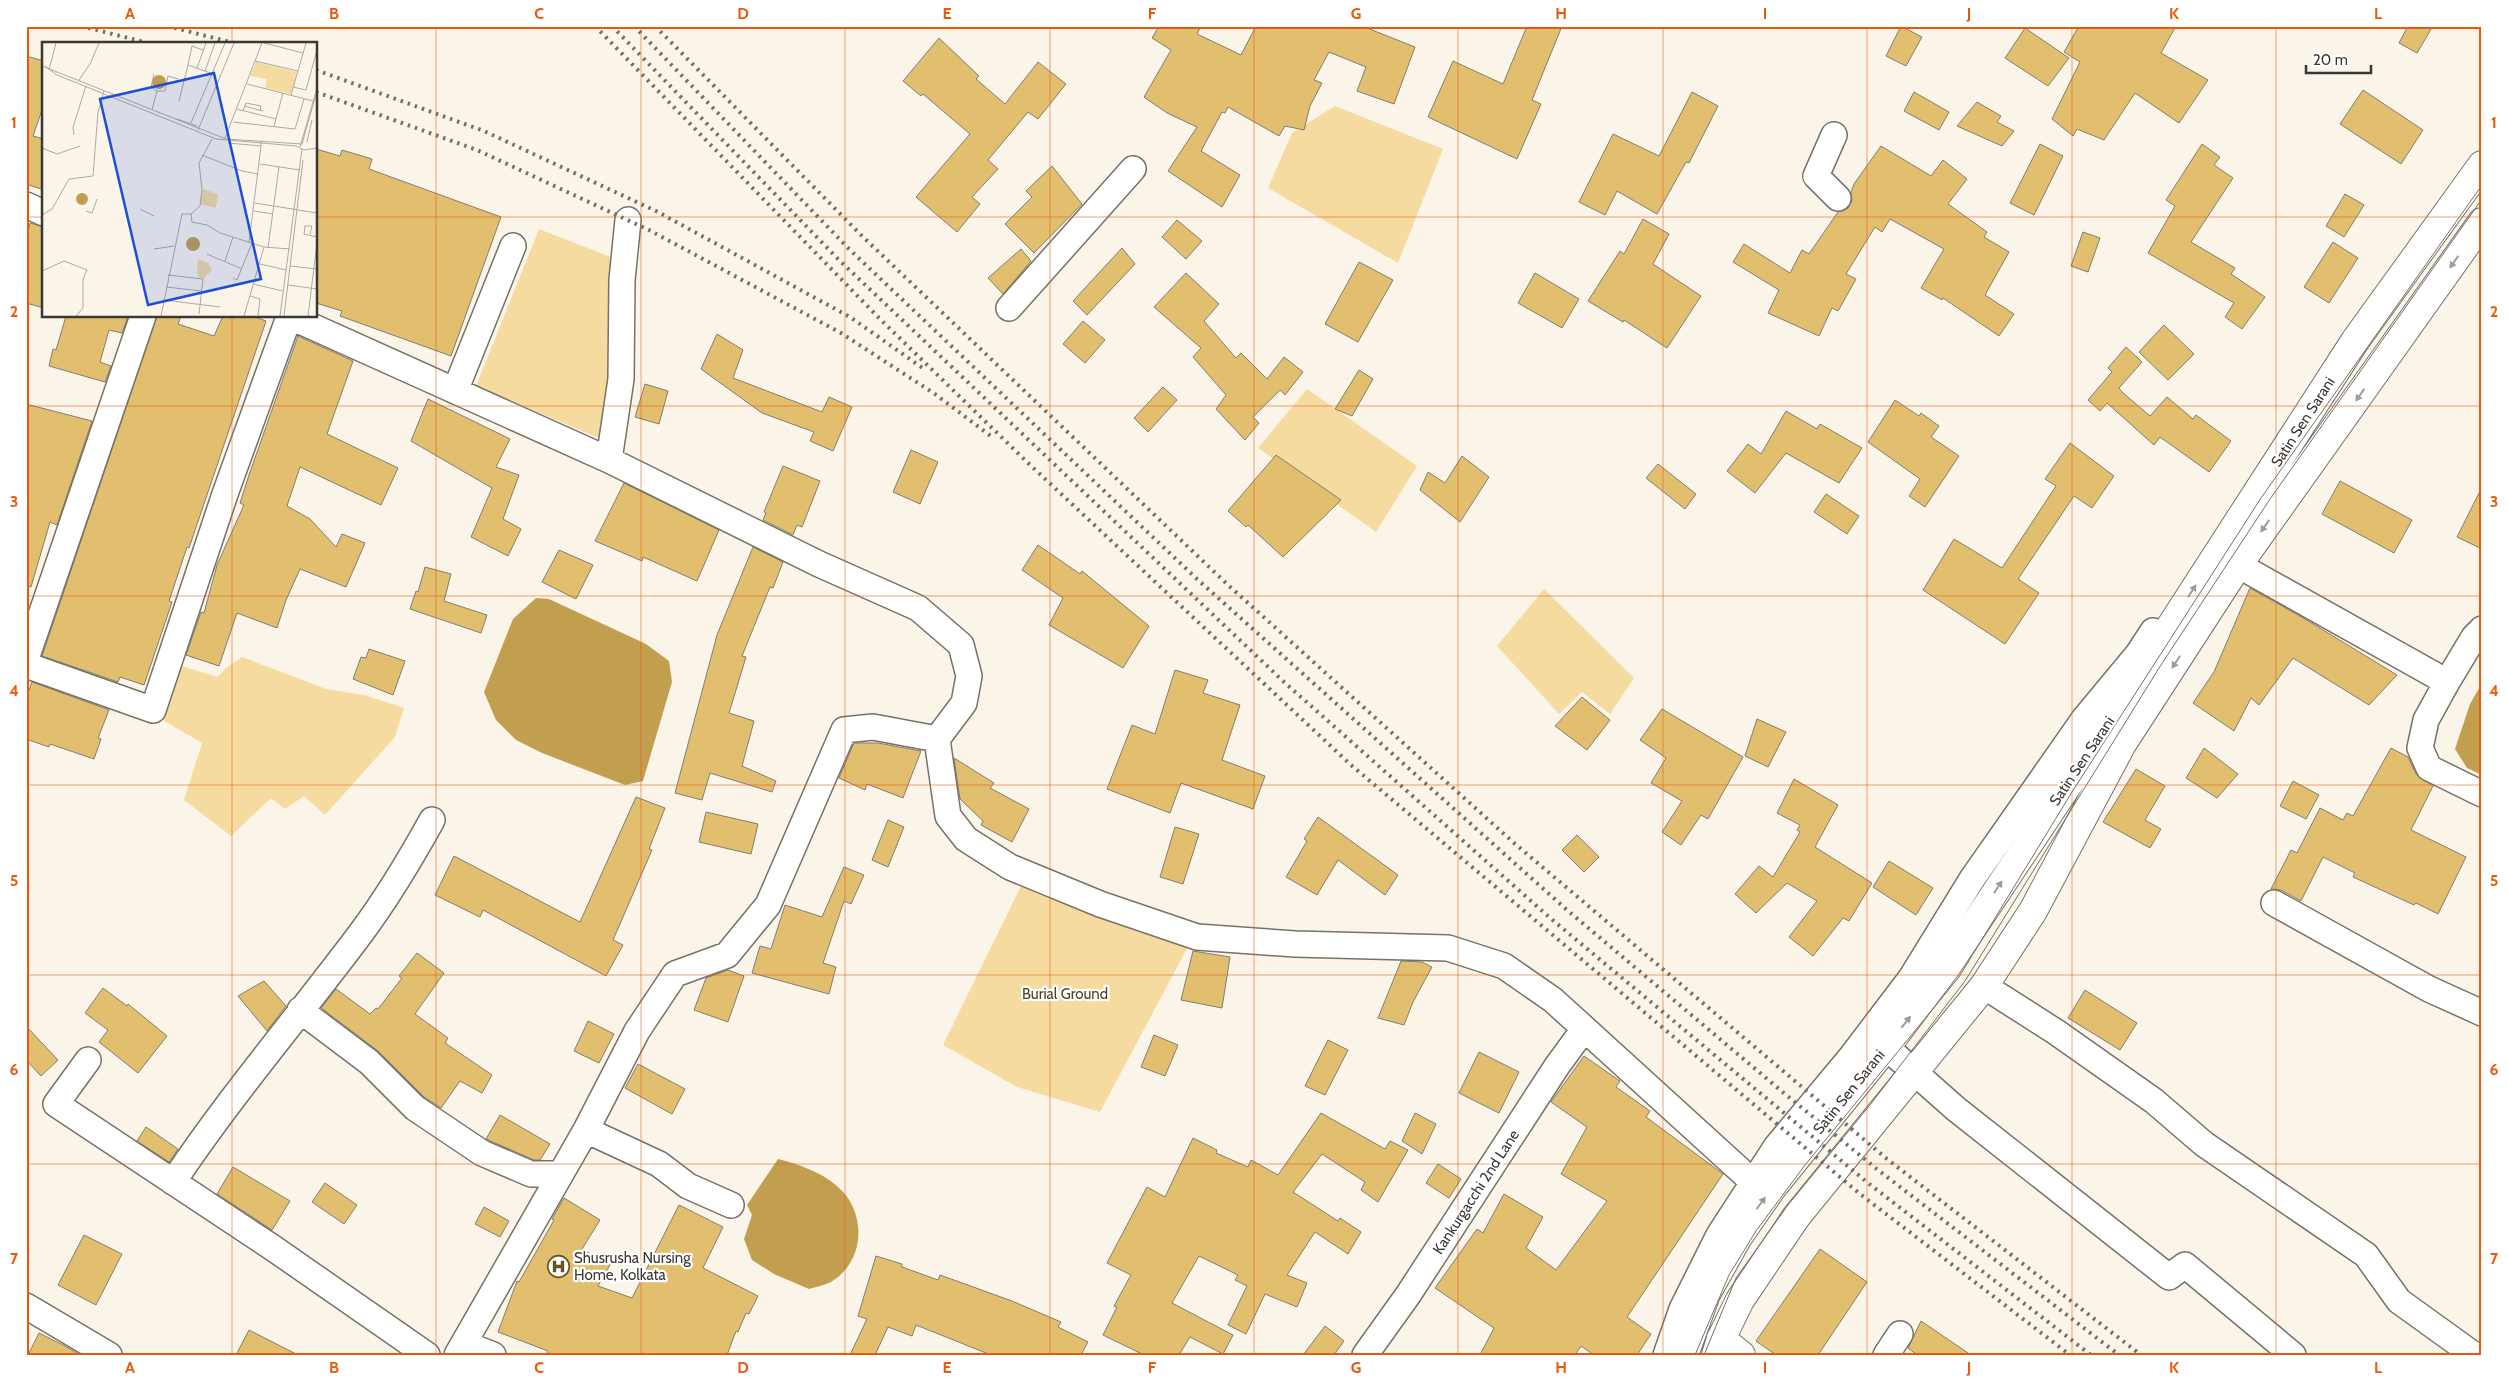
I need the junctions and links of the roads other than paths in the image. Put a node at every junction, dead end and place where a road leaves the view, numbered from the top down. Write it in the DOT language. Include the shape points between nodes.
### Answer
graph roads {
  1 [pos="1834,135"];
  2 [pos="2482,165"];
  3 [pos="1133,169"];
  4 [pos="1838,198"];
  5 [pos="26,205"];
  6 [pos="42,212"];
  7 [pos="628,220"];
  8 [pos="2482,222"];
  9 [pos="513,246"];
  10 [pos="1009,308"];
  11 [pos="141,318"];
  12 [pos="288,318"];
  13 [pos="293,318"];
  14 [pos="455,391"];
  15 [pos="609,460"];
  16 [pos="2238,565"];
  17 [pos="2175,618"];
  18 [pos="2482,629"];
  19 [pos="26,659"];
  20 [pos="26,665"];
  21 [pos="2447,682"];
  22 [pos="937,739"];
  23 [pos="2482,794"];
  24 [pos="432,820"];
  25 [pos="2274,903"];
  26 [pos="1984,986"];
  27 [pos="300,1010"];
  28 [pos="2482,1014"];
  29 [pos="1584,1028"];
  30 [pos="1886,1048"];
  31 [pos="88,1060"];
  32 [pos="1916,1072"];
  33 [pos="586,1130"];
  34 [pos="560,1174"];
  35 [pos="173,1182"];
  36 [pos="1753,1182"];
  37 [pos="731,1205"];
  38 [pos="26,1306"];
  39 [pos="1900,1334"];
  40 [pos="461,1349"];
  41 [pos="1726,1350"];
  42 [pos="109,1355"];
  43 [pos="427,1355"];
  44 [pos="493,1355"];
  45 [pos="1365,1355"];
  46 [pos="1666,1355"];
  47 [pos="1684,1355"];
  48 [pos="1886,1355"];
  49 [pos="2293,1355"];
  50 [pos="2474,1355"];
  1 -- 4 [label="street" via="1816,176"];
  17 -- 2 [label="main road, Satin Sen Sarani, one-way" via="2355,341"];
  3 -- 10 [label="street"];
  5 -- 6 [label="street"];
  7 -- 15 [label="street" via="622,280 621,379"];
  8 -- 16 [label="main road, Satin Sen Sarani, one-way"];
  9 -- 14 [label="street"];
  11 -- 19 [label="street"];
  12 -- 20 [label="street" via="153,710"];
  13 -- 14 [label="street"];
  14 -- 15 [label="street"];
  15 -- 22 [label="street" via="918,608 944,628 961,645 969,676 964,703"];
  16 -- 21 [label="street"];
  16 -- 26 [label="main road, Satin Sen Sarani, one-way" via="2122,744 2032,911"];
  30 -- 17 [label="main road, Satin Sen Sarani, one-way" via="1947,966"];
  17 -- 36 [label="street" via="2160,621 2138,654 2084,719 1972,879 1911,978 1776,1147"];
  18 -- 21 [label="street"];
  21 -- 23 [label="street" via="2426,720 2420,748 2429,768"];
  22 -- 29 [label="street" via="948,816 966,840 1010,867 1100,904 1197,937 1295,944 1448,948 1504,966 1553,1000"];
  22 -- 33 [label="street" via="873,727 844,730 768,905 727,955 675,974 637,1031"];
  24 -- 27 [label="street" via="362,932"];
  25 -- 28 [label="street" via="2429,989"];
  26 -- 32 [label="main road, Satin Sen Sarani"];
  26 -- 50 [label="street" via="2056,1032 2149,1098 2204,1144 2366,1255 2399,1301"];
  27 -- 34 [label="street" via="368,1062 415,1108 482,1153 531,1174"];
  27 -- 35 [label="street"];
  29 -- 36 [label="street"];
  29 -- 45 [label="street, Kankurgacchi 2nd Lane"];
  30 -- 32 [label="street"];
  47 -- 30 [label="main road, Satin Sen Sarani, one-way" via="1706,1294 1738,1237 1772,1188"];
  31 -- 35 [label="street" via="56,1104"];
  32 -- 41 [label="main road, Satin Sen Sarani" via="1791,1224 1740,1300"];
  32 -- 49 [label="street" via="1956,1108 2169,1277 2185,1266"];
  33 -- 34 [label="street"];
  33 -- 37 [label="street" via="660,1164 688,1186"];
  34 -- 40 [label="street"];
  35 -- 43 [label="street"];
  36 -- 46 [label="street" via="1715,1243 1682,1309"];
  38 -- 42 [label="street"];
  39 -- 48 [label="street"];
  40 -- 44 [label="street"];
}
